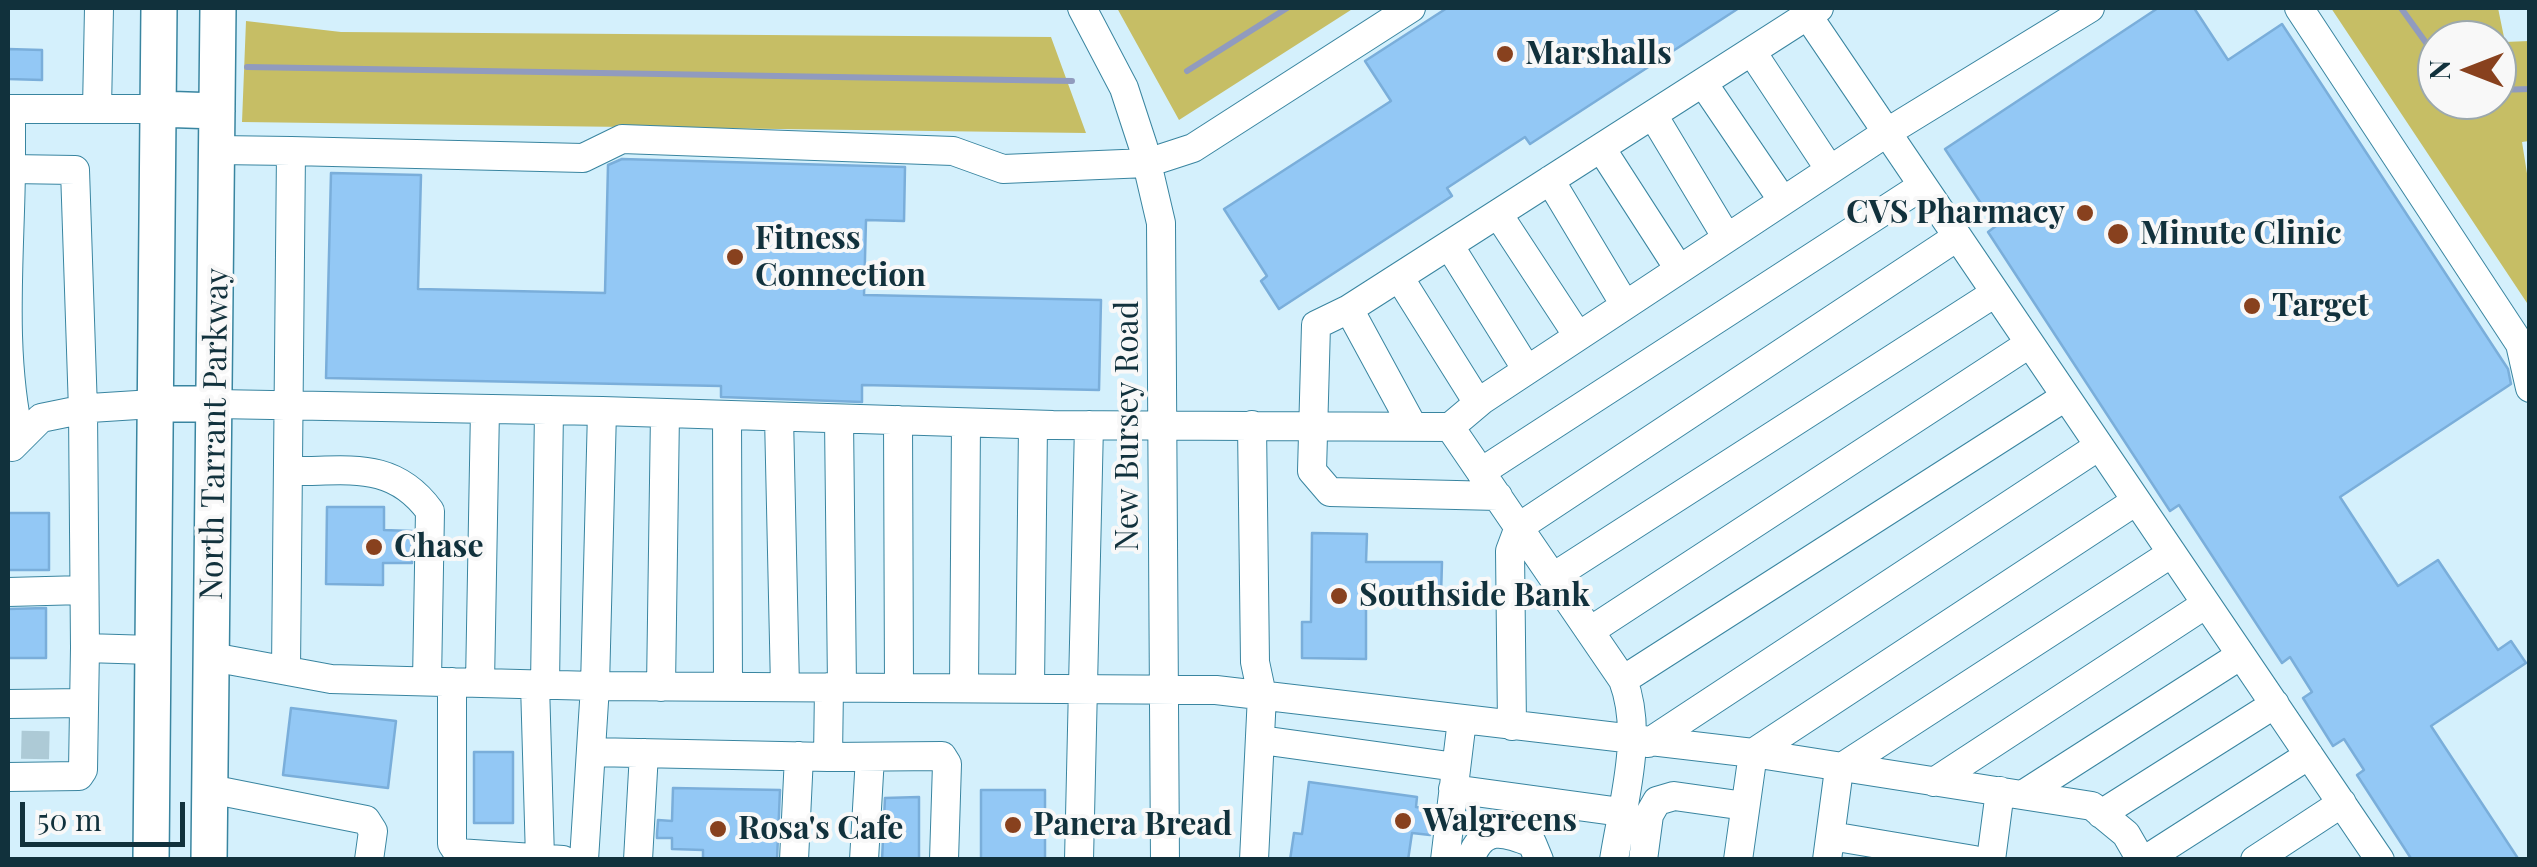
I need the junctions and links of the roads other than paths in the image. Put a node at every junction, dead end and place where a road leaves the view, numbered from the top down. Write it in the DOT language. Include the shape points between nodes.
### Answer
graph roads {
  1 [pos="99,8"];
  2 [pos="159,8"];
  3 [pos="218,8"];
  4 [pos="1082,8"];
  5 [pos="1410,8"];
  6 [pos="2090,8"];
  7 [pos="2299,8"];
  8 [pos="1814,12"];
  9 [pos="1752,52"];
  10 [pos="1704,83"];
  11 [pos="9,109"];
  12 [pos="98,109"];
  13 [pos="157,109"];
  14 [pos="217,112"];
  15 [pos="1652,116"];
  16 [pos="1886,133"];
  17 [pos="1601,148"];
  18 [pos="217,150"];
  19 [pos="292,151"];
  20 [pos="1147,163"];
  21 [pos="10,169"];
  22 [pos="1830,170"];
  23 [pos="1550,180"];
  24 [pos="1922,186"];
  25 [pos="1783,201"];
  26 [pos="1498,214"];
  27 [pos="1957,237"];
  28 [pos="1727,238"];
  29 [pos="1449,245"];
  30 [pos="1679,269"];
  31 [pos="1398,277"];
  32 [pos="1995,293"];
  33 [pos="1624,305"];
  34 [pos="1349,308"];
  35 [pos="1578,336"];
  36 [pos="2029,344"];
  37 [pos="1527,370"];
  38 [pos="2530,388"];
  39 [pos="2065,396"];
  40 [pos="1478,403"];
  41 [pos="154,404"];
  42 [pos="216,404"];
  43 [pos="290,405"];
  44 [pos="485,409"];
  45 [pos="83,410"];
  46 [pos="550,410"];
  47 [pos="602,411"];
  48 [pos="664,413"];
  49 [pos="728,415"];
  50 [pos="779,417"];
  51 [pos="839,418"];
  52 [pos="898,420"];
  53 [pos="966,422"];
  54 [pos="1033,425"];
  55 [pos="1089,425"];
  56 [pos="1163,425"];
  57 [pos="1252,425"];
  58 [pos="1313,425"];
  59 [pos="1412,425"];
  60 [pos="1450,426"];
  61 [pos="14,445"];
  62 [pos="2099,446"];
  63 [pos="289,471"];
  64 [pos="1482,472"];
  65 [pos="1498,496"];
  66 [pos="2136,501"];
  67 [pos="1519,527"];
  68 [pos="2172,553"];
  69 [pos="1553,577"];
  70 [pos="84,590"];
  71 [pos="8,592"];
  72 [pos="2206,604"];
  73 [pos="1590,631"];
  74 [pos="85,648"];
  75 [pos="152,650"];
  76 [pos="2241,654"];
  77 [pos="212,657"];
  78 [pos="286,670"];
  79 [pos="1624,680"];
  80 [pos="453,682"];
  81 [pos="540,684"];
  82 [pos="595,686"];
  83 [pos="661,686"];
  84 [pos="728,686"];
  85 [pos="784,687"];
  86 [pos="835,687"];
  87 [pos="898,687"];
  88 [pos="964,687"];
  89 [pos="1030,688"];
  90 [pos="1085,688"];
  91 [pos="1164,688"];
  92 [pos="1262,696"];
  93 [pos="83,703"];
  94 [pos="2274,704"];
  95 [pos="26,707"];
  96 [pos="1462,720"];
  97 [pos="1512,726"];
  98 [pos="1261,740"];
  99 [pos="1640,742"];
  100 [pos="591,752"];
  101 [pos="644,753"];
  102 [pos="1753,753"];
  103 [pos="2310,755"];
  104 [pos="800,756"];
  105 [pos="828,757"];
  106 [pos="870,757"];
  107 [pos="1839,769"];
  108 [pos="26,771"];
  109 [pos="1455,778"];
  110 [pos="1934,782"];
  111 [pos="210,789"];
  112 [pos="2012,792"];
  113 [pos="2342,803"];
  114 [pos="1745,806"];
  115 [pos="1621,812"];
  116 [pos="2101,814"];
  117 [pos="1829,848"];
  118 [pos="2374,857"];
  119 [pos="552,859"];
  120 [pos="151,860"];
  121 [pos="210,860"];
  122 [pos="369,860"];
  123 [pos="584,860"];
  124 [pos="638,860"];
  125 [pos="794,860"];
  126 [pos="864,860"];
  127 [pos="944,860"];
  128 [pos="1079,860"];
  129 [pos="1165,860"];
  130 [pos="1254,860"];
  131 [pos="1445,860"];
  132 [pos="1470,860"];
  133 [pos="1539,860"];
  134 [pos="1614,860"];
  135 [pos="1643,860"];
  136 [pos="1738,860"];
  137 [pos="1974,860"];
  138 [pos="1991,860"];
  139 [pos="2143,860"];
  140 [pos="2255,860"];
  1 -- 12 [label="street"];
  2 -- 13 [label="main road, North Tarrant Parkway"];
  3 -- 14 [label="main road, North Tarrant Parkway"];
  4 -- 20 [label="street, New Bursey Road" via="1124,88"];
  5 -- 20 [label="street" via="1193,148"];
  6 -- 16 [label="street"];
  7 -- 38 [label="street" via="2520,344"];
  8 -- 9 [label="street"];
  8 -- 16 [label="street"];
  9 -- 10 [label="street"];
  9 -- 22 [label="street"];
  10 -- 15 [label="street"];
  10 -- 25 [label="street"];
  11 -- 12 [label="street"];
  11 -- 21 [label="street"];
  12 -- 13 [label="street"];
  13 -- 14 [label="main road"];
  13 -- 41 [label="main road, North Tarrant Parkway"];
  14 -- 18 [label="main road, North Tarrant Parkway"];
  15 -- 17 [label="street"];
  15 -- 28 [label="street"];
  16 -- 22 [label="street"];
  16 -- 24 [label="street"];
  17 -- 23 [label="street"];
  17 -- 30 [label="street"];
  18 -- 19 [label="street"];
  18 -- 42 [label="main road, North Tarrant Parkway"];
  19 -- 20 [label="street" via="582,158 622,139 953,151 1002,169"];
  19 -- 43 [label="street"];
  20 -- 56 [label="street, New Bursey Road" via="1162,247"];
  21 -- 45 [label="street" via="75,170"];
  21 -- 61 [label="street"];
  22 -- 25 [label="street"];
  23 -- 26 [label="street"];
  23 -- 33 [label="street"];
  24 -- 27 [label="street"];
  24 -- 64 [label="street"];
  25 -- 28 [label="street"];
  26 -- 29 [label="street"];
  26 -- 35 [label="street"];
  27 -- 32 [label="street"];
  27 -- 67 [label="street"];
  28 -- 30 [label="street"];
  29 -- 31 [label="street"];
  29 -- 37 [label="street"];
  30 -- 33 [label="street"];
  31 -- 34 [label="street"];
  31 -- 40 [label="street"];
  32 -- 36 [label="street"];
  32 -- 69 [label="street"];
  33 -- 35 [label="street"];
  34 -- 58 [label="street" via="1316,325"];
  34 -- 59 [label="street"];
  35 -- 37 [label="street"];
  36 -- 39 [label="street"];
  36 -- 73 [label="street"];
  37 -- 40 [label="street"];
  39 -- 62 [label="street"];
  39 -- 79 [label="street"];
  40 -- 60 [label="street"];
  41 -- 42 [label="main road"];
  41 -- 45 [label="street"];
  41 -- 75 [label="main road, North Tarrant Parkway"];
  42 -- 43 [label="street"];
  42 -- 77 [label="main road, North Tarrant Parkway"];
  43 -- 44 [label="street"];
  43 -- 63 [label="street"];
  44 -- 46 [label="street"];
  44 -- 80 [label="street"];
  45 -- 61 [label="street" via="41,418"];
  45 -- 70 [label="street"];
  46 -- 47 [label="street"];
  46 -- 81 [label="street"];
  47 -- 48 [label="street"];
  47 -- 82 [label="street"];
  48 -- 49 [label="street"];
  48 -- 83 [label="street"];
  49 -- 50 [label="street"];
  49 -- 84 [label="street"];
  50 -- 51 [label="street"];
  50 -- 85 [label="street"];
  51 -- 52 [label="street"];
  51 -- 86 [label="street"];
  52 -- 53 [label="street"];
  52 -- 87 [label="street"];
  53 -- 54 [label="street"];
  53 -- 88 [label="street"];
  54 -- 55 [label="street"];
  54 -- 89 [label="street"];
  55 -- 56 [label="street"];
  55 -- 90 [label="street"];
  56 -- 57 [label="street"];
  56 -- 91 [label="street, New Bursey Road"];
  57 -- 58 [label="street"];
  57 -- 92 [label="street"];
  58 -- 59 [label="street"];
  58 -- 65 [label="street" via="1312,471 1330,492"];
  59 -- 60 [label="street"];
  60 -- 64 [label="street"];
  62 -- 66 [label="street"];
  62 -- 99 [label="street"];
  63 -- 78 [label="street"];
  63 -- 80 [label="street" via="393,476 430,511"];
  64 -- 65 [label="street"];
  65 -- 67 [label="street"];
  66 -- 68 [label="street"];
  66 -- 102 [label="street"];
  67 -- 69 [label="street"];
  67 -- 97 [label="street" via="1510,551"];
  68 -- 72 [label="street"];
  68 -- 107 [label="street"];
  69 -- 73 [label="street"];
  70 -- 71 [label="street"];
  70 -- 74 [label="street"];
  72 -- 76 [label="street"];
  72 -- 110 [label="street"];
  73 -- 79 [label="street"];
  74 -- 75 [label="street"];
  74 -- 93 [label="street"];
  75 -- 120 [label="main road, North Tarrant Parkway"];
  76 -- 94 [label="street"];
  76 -- 112 [label="street"];
  77 -- 78 [label="street"];
  77 -- 111 [label="main road, North Tarrant Parkway"];
  78 -- 80 [label="street"];
  79 -- 99 [label="street"];
  80 -- 81 [label="street"];
  80 -- 119 [label="street" via="452,844 458,853"];
  81 -- 82 [label="street"];
  81 -- 119 [label="street"];
  82 -- 83 [label="street"];
  82 -- 100 [label="street"];
  83 -- 84 [label="street"];
  84 -- 85 [label="street"];
  85 -- 86 [label="street"];
  86 -- 87 [label="street"];
  86 -- 105 [label="street"];
  87 -- 88 [label="street"];
  88 -- 89 [label="street"];
  89 -- 90 [label="street"];
  90 -- 91 [label="street"];
  90 -- 128 [label="street"];
  91 -- 92 [label="street"];
  91 -- 129 [label="street, New Bursey Road"];
  92 -- 96 [label="street"];
  92 -- 98 [label="street"];
  93 -- 95 [label="street"];
  93 -- 108 [label="street" via="79,776"];
  94 -- 103 [label="street"];
  94 -- 116 [label="street"];
  96 -- 97 [label="street"];
  96 -- 109 [label="street"];
  97 -- 99 [label="street"];
  98 -- 109 [label="street"];
  98 -- 130 [label="street"];
  99 -- 102 [label="street"];
  99 -- 115 [label="street"];
  100 -- 101 [label="street"];
  100 -- 123 [label="street"];
  101 -- 104 [label="street"];
  101 -- 124 [label="street"];
  102 -- 107 [label="street"];
  102 -- 114 [label="street"];
  103 -- 113 [label="street"];
  103 -- 139 [label="street"];
  104 -- 105 [label="street"];
  104 -- 125 [label="street"];
  105 -- 106 [label="street"];
  106 -- 126 [label="street"];
  106 -- 127 [label="street" via="942,756"];
  107 -- 110 [label="street"];
  107 -- 117 [label="street"];
  109 -- 115 [label="street"];
  109 -- 131 [label="street"];
  110 -- 112 [label="street"];
  111 -- 121 [label="main road, North Tarrant Parkway"];
  111 -- 122 [label="street" via="366,820 373,832"];
  112 -- 116 [label="street" via="2092,806"];
  112 -- 138 [label="street"];
  113 -- 118 [label="street"];
  113 -- 140 [label="street"];
  114 -- 135 [label="street" via="1674,796 1656,801"];
  114 -- 136 [label="street"];
  115 -- 134 [label="street"];
  116 -- 139 [label="street"];
  117 -- 137 [label="street"];
  132 -- 133 [label="street" via="1478,842 1498,833 1532,842"];
}
